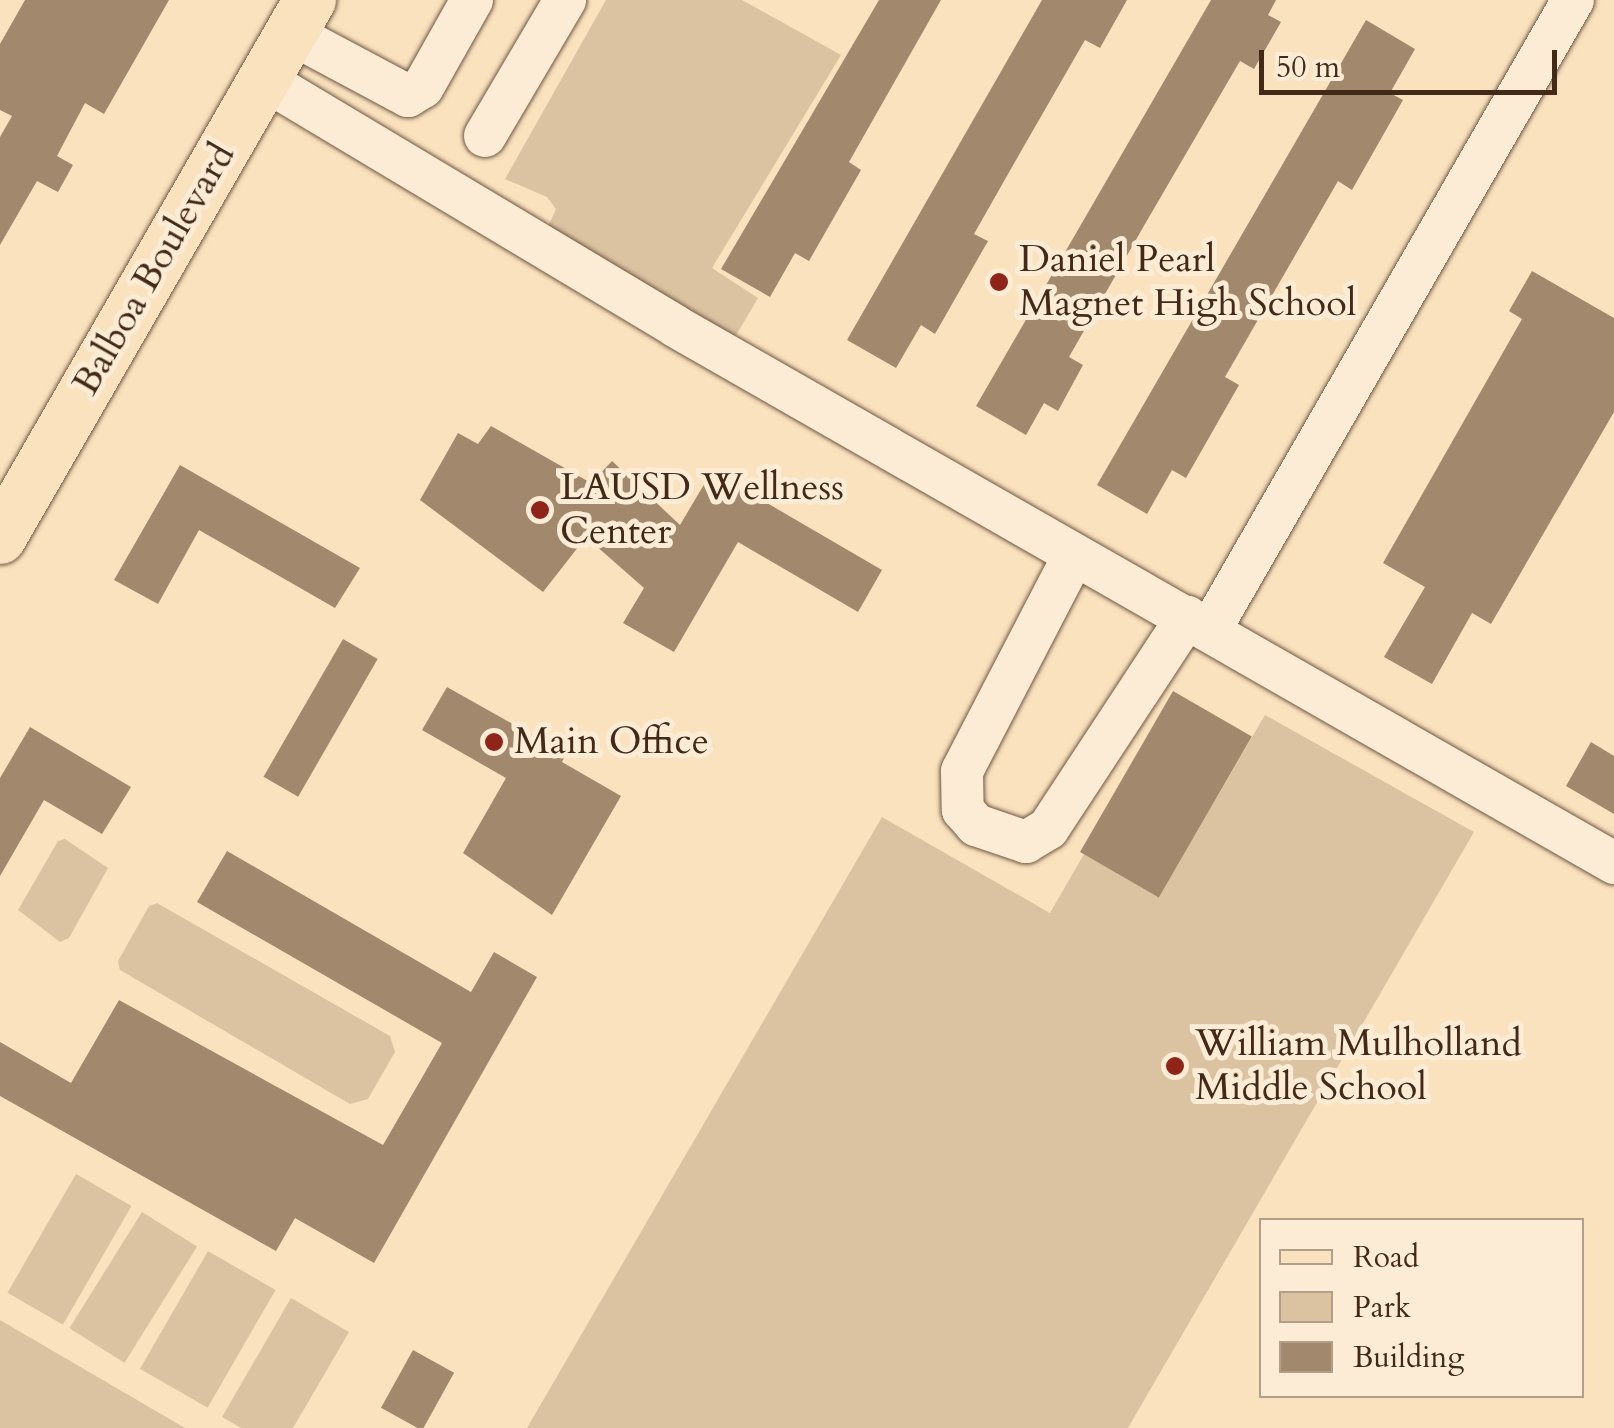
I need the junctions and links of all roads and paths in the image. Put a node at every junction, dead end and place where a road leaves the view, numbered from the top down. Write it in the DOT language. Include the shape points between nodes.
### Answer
graph roads {
  1 [pos="472,0"];
  2 [pos="565,0"];
  3 [pos="1574,0"];
  4 [pos="300,16"];
  5 [pos="263,79"];
  6 [pos="484,136"];
  7 [pos="0,538"];
  8 [pos="1074,555"];
  9 [pos="1199,624"];
  10 [pos="1614,863"];
  1 -- 4 [label="street" via="423,88 408,96"];
  2 -- 6 [label="street"];
  3 -- 9 [label="street"];
  4 -- 5 [label="main road, Balboa Boulevard"];
  5 -- 7 [label="main road, Balboa Boulevard"];
  5 -- 8 [label="street"];
  8 -- 9 [label="street"];
  8 -- 9 [label="street" via="962,771 963,810 976,826 1026,842 1048,829"];
  9 -- 10 [label="street"];
}
